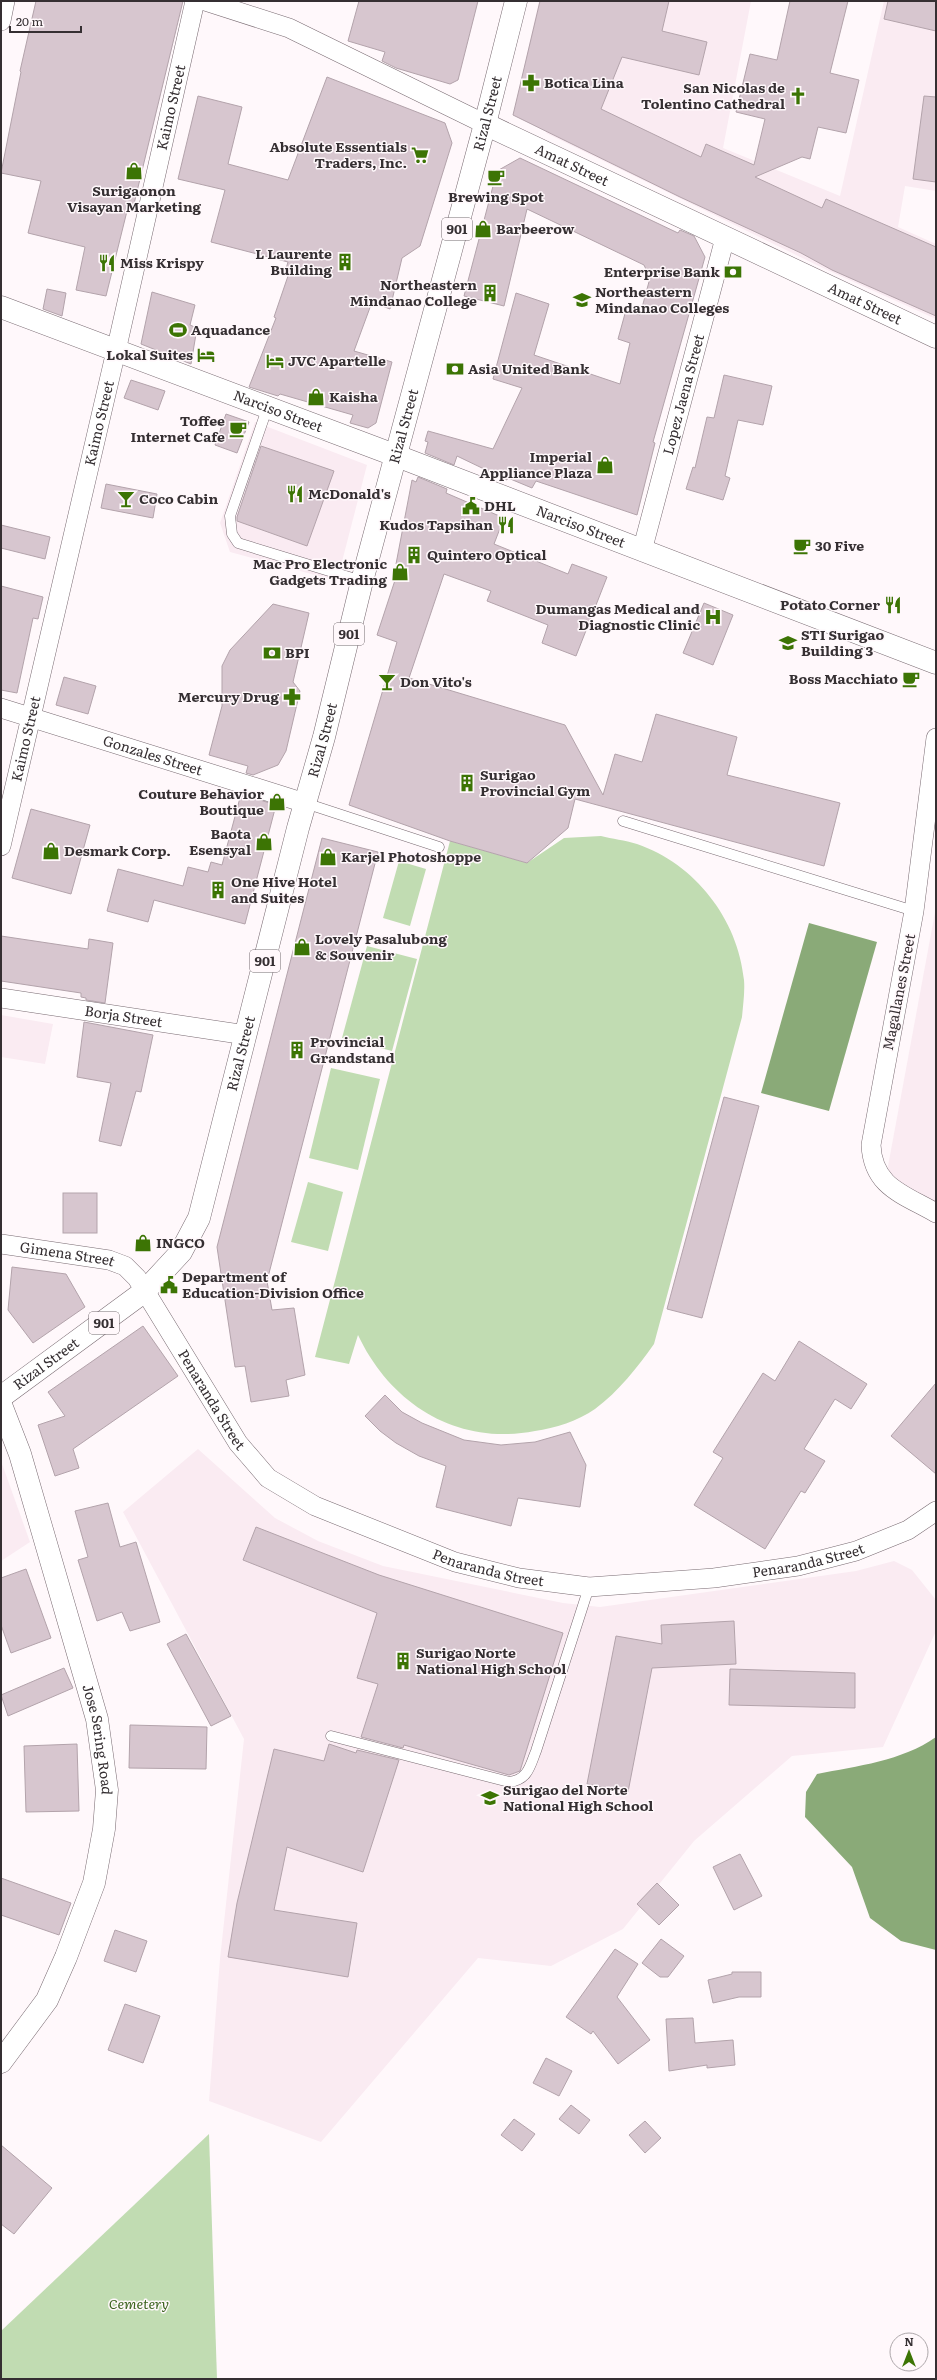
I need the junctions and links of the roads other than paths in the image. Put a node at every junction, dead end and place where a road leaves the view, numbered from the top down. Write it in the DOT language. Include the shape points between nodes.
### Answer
graph roads {
  1 [pos="5,1"];
  2 [pos="195,1"];
  3 [pos="206,1"];
  4 [pos="516,1"];
  5 [pos="1,21"];
  6 [pos="485,124"];
  7 [pos="725,238"];
  8 [pos="1,307"];
  9 [pos="936,337"];
  10 [pos="116,350"];
  11 [pos="267,408"];
  12 [pos="397,456"];
  13 [pos="642,551"];
  14 [pos="362,581"];
  15 [pos="936,663"];
  16 [pos="1,708"];
  17 [pos="31,716"];
  18 [pos="936,738"];
  19 [pos="305,803"];
  20 [pos="622,821"];
  21 [pos="1,846"];
  22 [pos="440,847"];
  23 [pos="914,911"];
  24 [pos="1,998"];
  25 [pos="246,1035"];
  26 [pos="936,1213"];
  27 [pos="1,1244"];
  28 [pos="145,1291"];
  29 [pos="1,1397"];
  30 [pos="1,1405"];
  31 [pos="936,1511"];
  32 [pos="589,1587"];
  33 [pos="331,1736"];
  34 [pos="1,2062"];
  1 -- 5 [label="street"];
  2 -- 10 [label="street, Kaimo Street"];
  3 -- 6 [label="street, Amat Street" via="289,28"];
  4 -- 6 [label="main road, Rizal Street / 901"];
  6 -- 7 [label="main road, Amat Street"];
  6 -- 12 [label="main road, Rizal Street / 901"];
  7 -- 9 [label="main road, Amat Street"];
  7 -- 13 [label="street, Lopez Jaena Street"];
  8 -- 10 [label="main road, Narciso Street"];
  10 -- 11 [label="main road, Narciso Street"];
  10 -- 17 [label="street, Kaimo Street"];
  11 -- 12 [label="main road, Narciso Street"];
  11 -- 14 [label="lane" via="230,516 232,534 238,542"];
  12 -- 13 [label="main road, Narciso Street"];
  12 -- 14 [label="main road, Rizal Street / 901"];
  13 -- 15 [label="main road, Narciso Street"];
  14 -- 19 [label="main road, Rizal Street / 901"];
  16 -- 17 [label="street, Gonzales Street"];
  17 -- 19 [label="street, Gonzales Street"];
  17 -- 21 [label="street, Kaimo Street"];
  18 -- 23 [label="street, Magallanes Street"];
  19 -- 22 [label="lane"];
  19 -- 25 [label="main road, Rizal Street / 901"];
  20 -- 23 [label="lane"];
  23 -- 26 [label="street, Magallanes Street" via="873,1130 872,1158 883,1182"];
  24 -- 25 [label="street, Borja Street"];
  25 -- 28 [label="main road, Rizal Street / 901" via="199,1218 181,1252"];
  27 -- 28 [label="street, Gimena Street" via="110,1260 125,1266"];
  28 -- 29 [label="main road, Rizal Street / 901"];
  28 -- 32 [label="street, Penaranda Street" via="238,1443 268,1478 315,1506 455,1562 519,1578"];
  30 -- 34 [label="main road, Jose Sering Road" via="20,1454 97,1719 107,1790 104,1829 94,1883 66,1957 47,2000"];
  31 -- 32 [label="street, Penaranda Street" via="908,1530 882,1542 798,1566 714,1578"];
  32 -- 33 [label="lane" via="536,1751 526,1776 518,1781 509,1782"];
}
